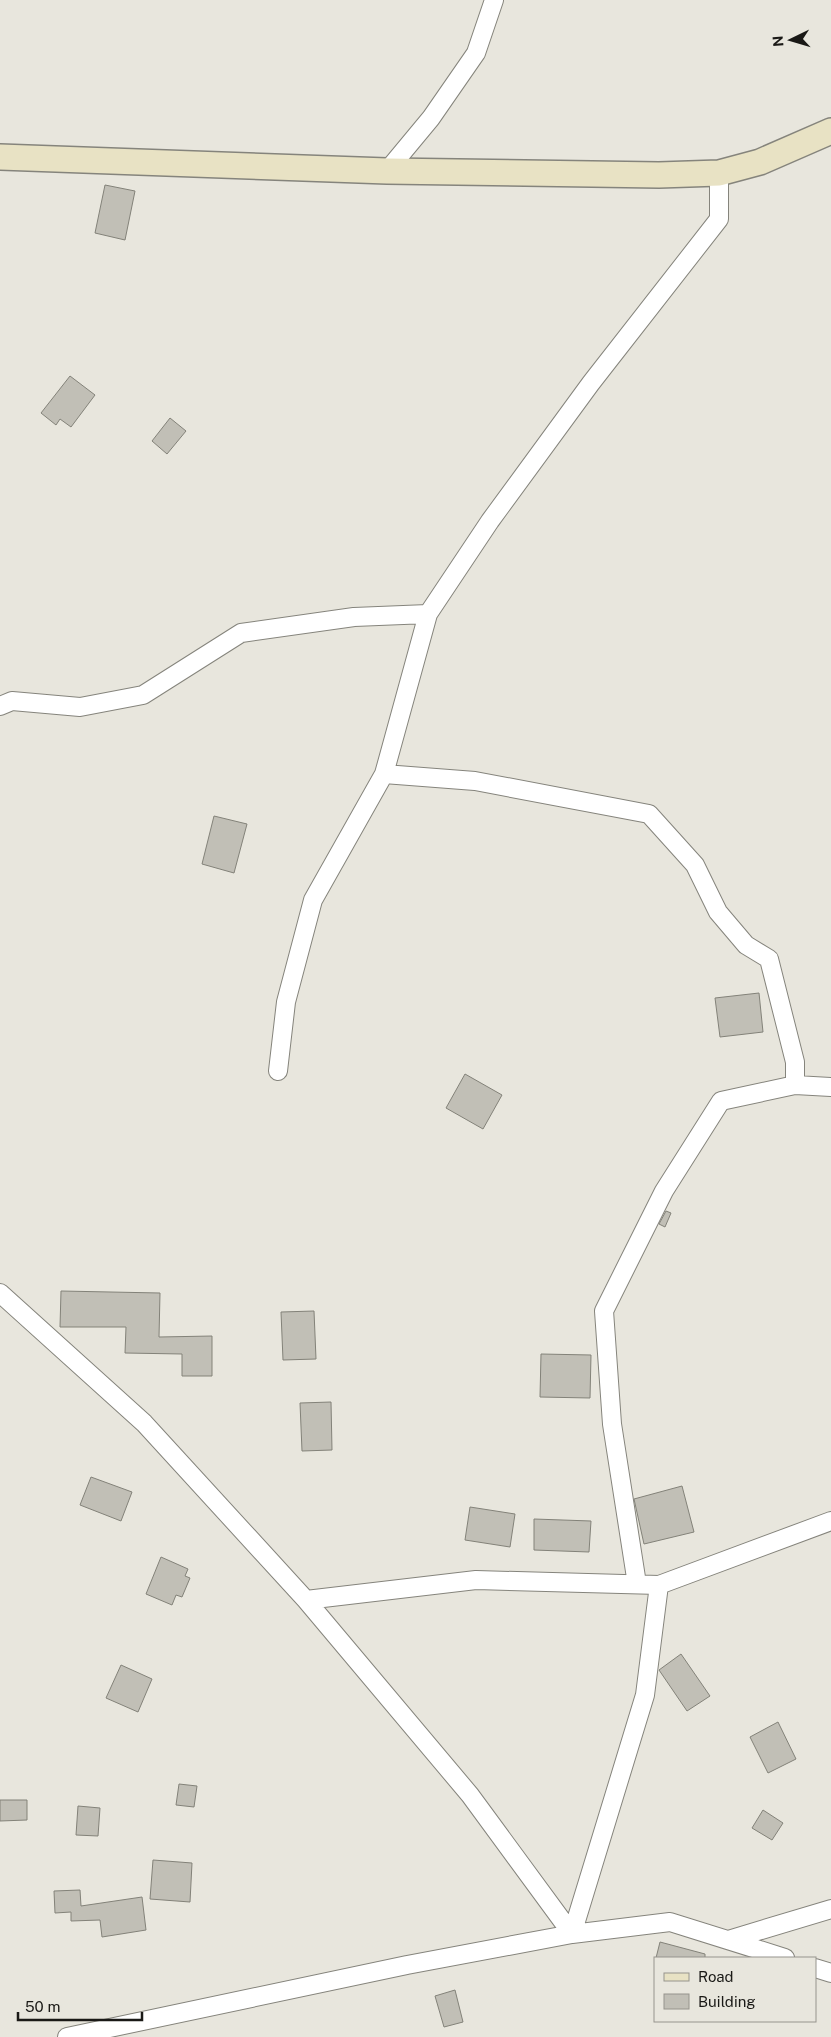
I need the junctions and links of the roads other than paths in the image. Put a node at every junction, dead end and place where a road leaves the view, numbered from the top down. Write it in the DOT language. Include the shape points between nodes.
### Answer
graph roads {
  1 [pos="494,0"];
  2 [pos="831,131"];
  3 [pos="0,157"];
  4 [pos="387,171"];
  5 [pos="719,173"];
  6 [pos="428,614"];
  7 [pos="0,706"];
  8 [pos="384,774"];
  9 [pos="278,1071"];
  10 [pos="795,1085"];
  11 [pos="831,1087"];
  12 [pos="0,1293"];
  13 [pos="831,1521"];
  14 [pos="637,1584"];
  15 [pos="659,1584"];
  16 [pos="306,1600"];
  17 [pos="831,1910"];
  18 [pos="572,1934"];
  19 [pos="728,1940"];
  20 [pos="782,1957"];
  21 [pos="816,1968"];
  22 [pos="831,1973"];
  23 [pos="67,2037"];
  1 -- 4 [label="street" via="476,54 431,118"];
  2 -- 5 [label="main road" via="760,162"];
  3 -- 4 [label="main road"];
  4 -- 5 [label="main road" via="659,176"];
  5 -- 6 [label="street" via="719,219 586,390 490,521"];
  6 -- 7 [label="street" via="354,617 241,633 143,695 80,707 12,701"];
  6 -- 8 [label="street"];
  8 -- 9 [label="street" via="313,900 286,1002"];
  8 -- 10 [label="street" via="475,781 649,814 695,865 718,912 746,945 769,960 795,1062"];
  10 -- 11 [label="street"];
  10 -- 14 [label="street" via="721,1101 664,1191 604,1311 612,1424"];
  12 -- 16 [label="street" via="144,1423"];
  13 -- 15 [label="street"];
  14 -- 15 [label="street"];
  14 -- 16 [label="street" via="476,1580"];
  15 -- 18 [label="street" via="645,1695"];
  16 -- 18 [label="street" via="470,1795"];
  17 -- 19 [label="street"];
  18 -- 19 [label="street" via="670,1922"];
  18 -- 23 [label="street" via="407,1965"];
  19 -- 20 [label="street"];
  21 -- 22 [label="street"];
}
